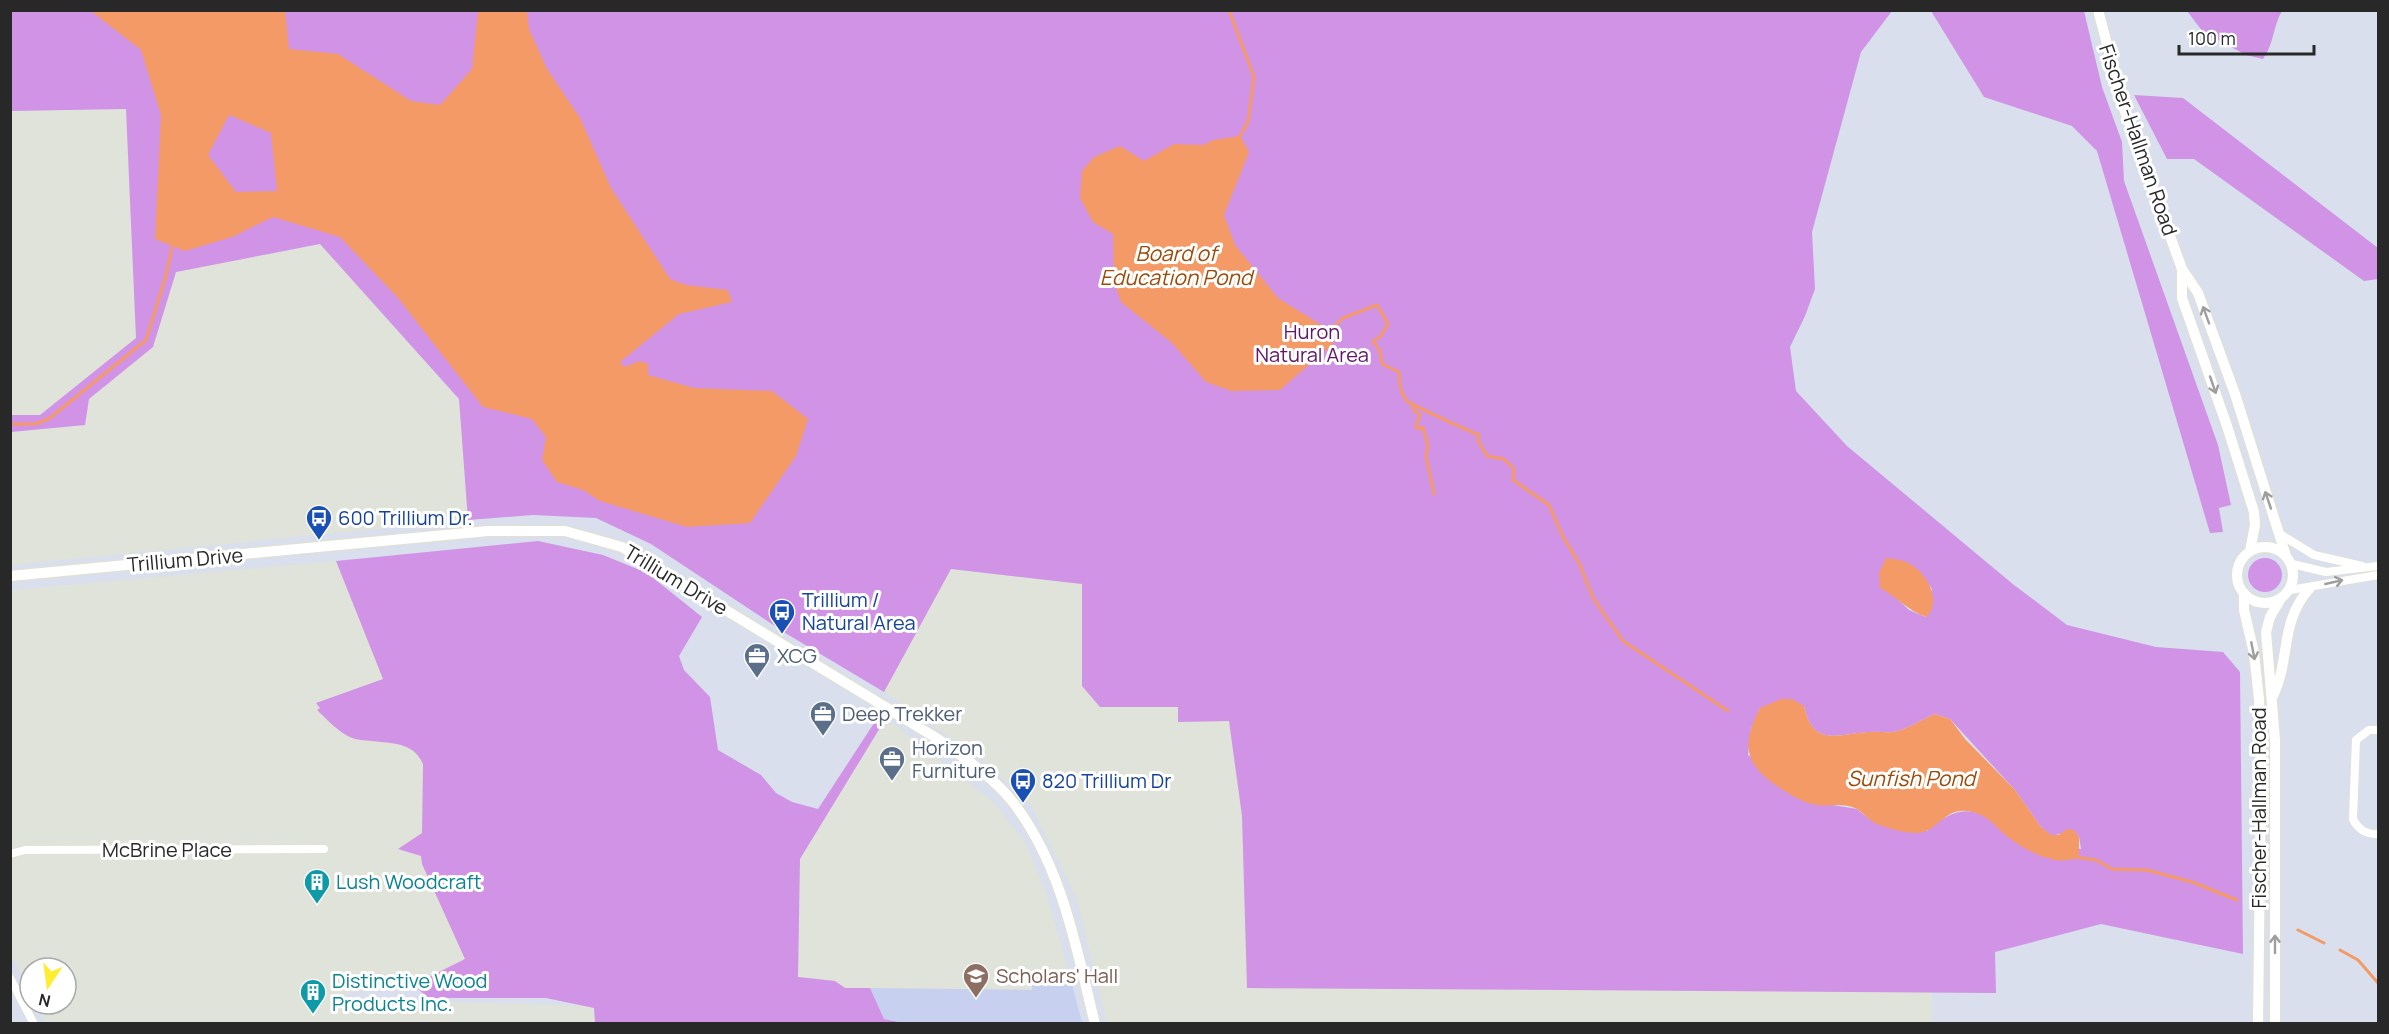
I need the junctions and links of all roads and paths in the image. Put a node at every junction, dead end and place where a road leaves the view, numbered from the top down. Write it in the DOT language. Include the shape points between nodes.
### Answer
graph roads {
  1 [pos="2098,10"];
  2 [pos="2182,268"];
  3 [pos="2280,534"];
  4 [pos="2250,551"];
  5 [pos="2289,560"];
  6 [pos="2362,566"];
  7 [pos="2379,566"];
  8 [pos="2379,575"];
  9 [pos="10,576"];
  10 [pos="2310,588"];
  11 [pos="2290,590"];
  12 [pos="2244,593"];
  13 [pos="2280,600"];
  14 [pos="2273,696"];
  15 [pos="2379,730"];
  16 [pos="2379,834"];
  17 [pos="324,849"];
  18 [pos="10,854"];
  19 [pos="10,978"];
  20 [pos="34,1023"];
  21 [pos="1095,1023"];
  22 [pos="2258,1023"];
  23 [pos="2275,1023"];
  1 -- 2 [label="main road, Fischer-Hallman Road" via="2124,109"];
  3 -- 2 [label="main road, Fischer-Hallman Road, one-way" via="2199,293"];
  2 -- 4 [label="main road, Fischer-Hallman Road, one-way" via="2182,298 2254,512"];
  3 -- 5 [label="main road, Fischer-Hallman Road"];
  3 -- 6 [label="street" via="2314,555"];
  4 -- 5 [label="main road" via="2269,547"];
  4 -- 12 [label="main road" via="2237,572"];
  5 -- 6 [label="street" via="2326,572"];
  5 -- 11 [label="main road" via="2294,573"];
  6 -- 7 [label="street"];
  10 -- 8 [label="street, one-way"];
  9 -- 21 [label="main road, Trillium Drive" via="488,531 565,531 622,547 938,740 986,775 1011,800 1051,864"];
  10 -- 11 [label="street"];
  10 -- 14 [label="main road" via="2288,628 2282,678"];
  11 -- 13 [label="main road"];
  12 -- 13 [label="main road" via="2260,603"];
  12 -- 22 [label="main road, Fischer-Hallman Road, one-way" via="2259,699"];
  13 -- 14 [label="main road, Fischer-Hallman Road" via="2266,632"];
  23 -- 14 [label="main road, Fischer-Hallman Road, one-way"];
  15 -- 16 [label="street" via="2369,730 2356,740 2353,819 2363,832"];
  17 -- 18 [label="street, McBrine Place" via="25,850"];
  19 -- 20 [label="street"];
}
